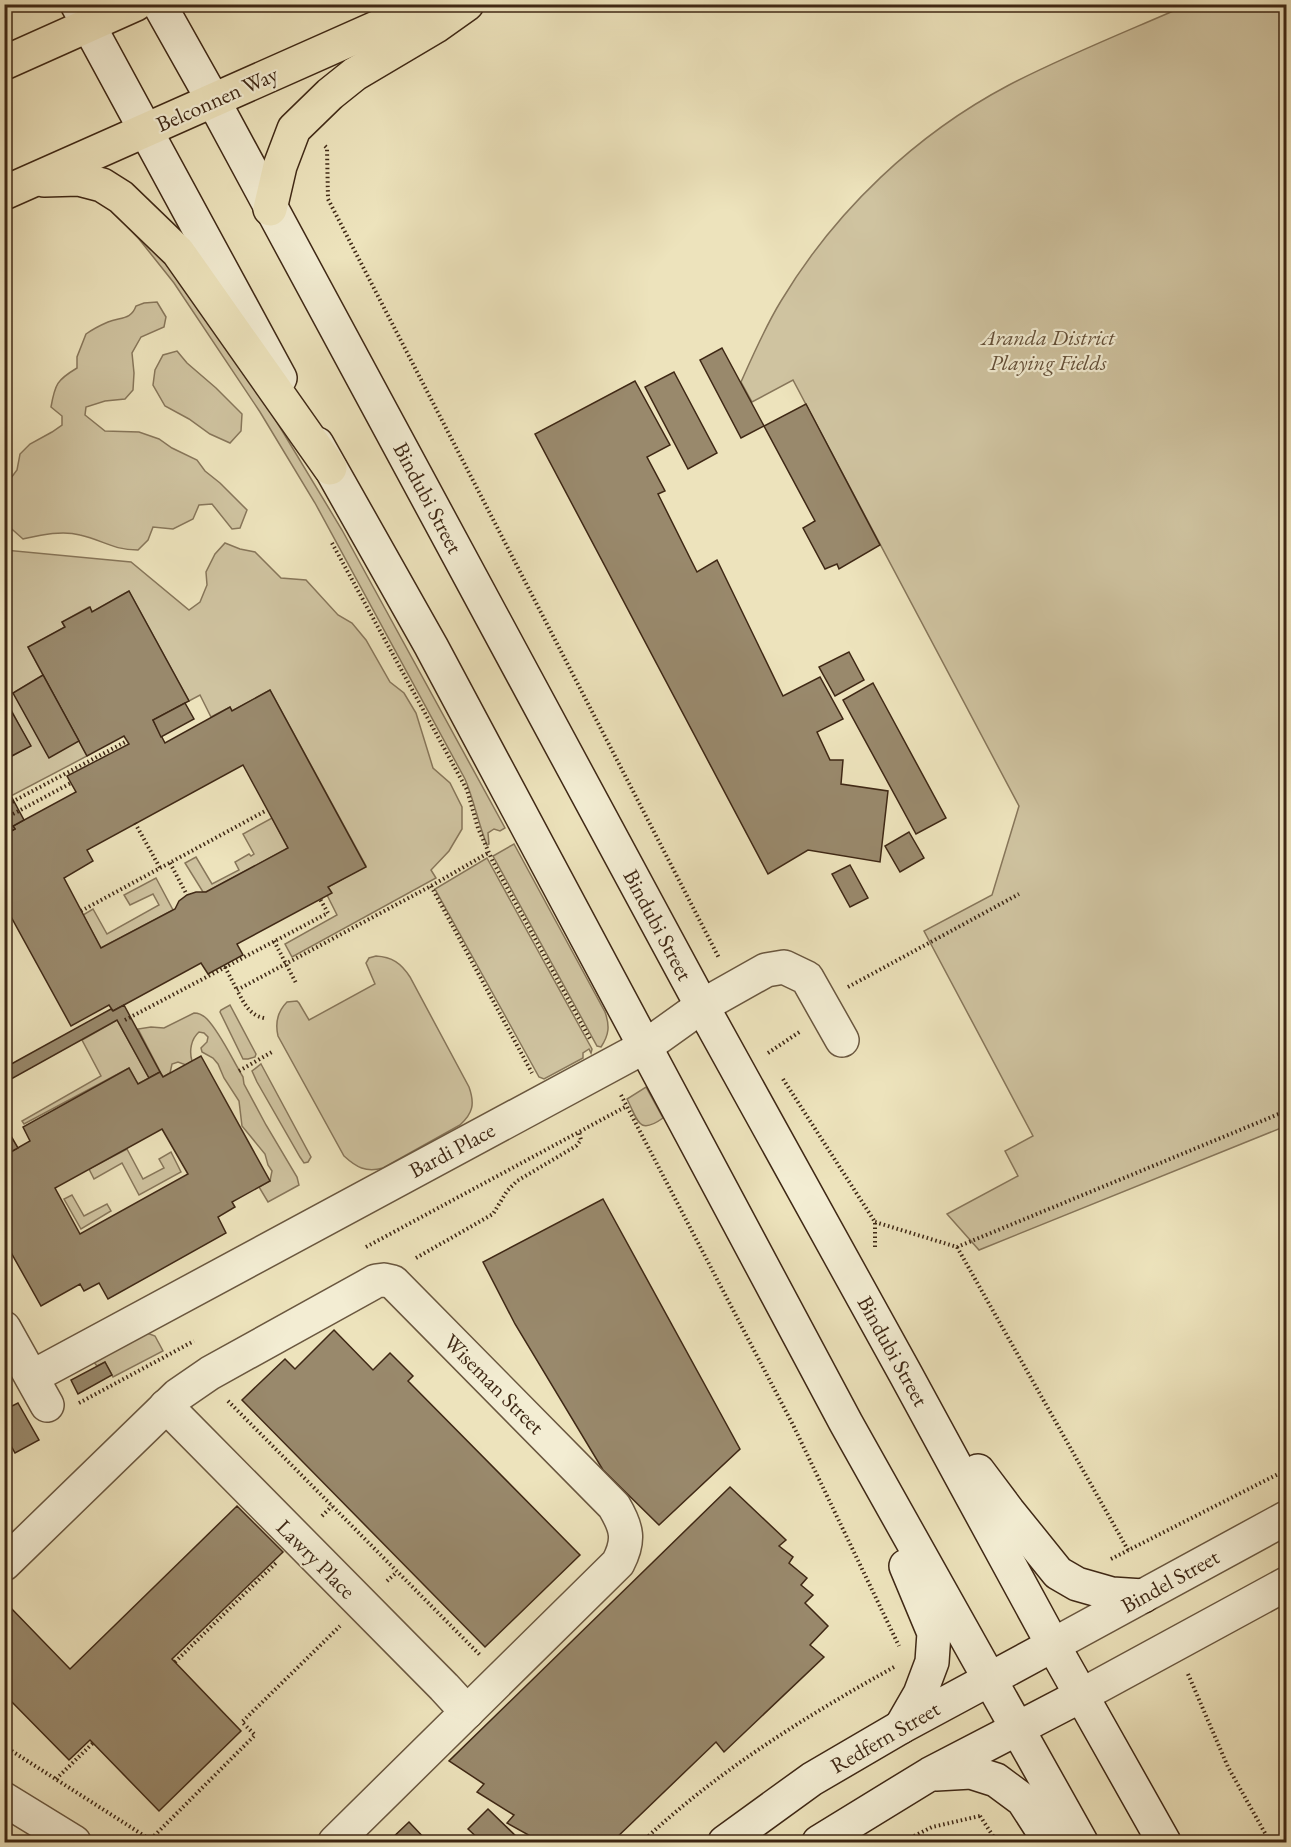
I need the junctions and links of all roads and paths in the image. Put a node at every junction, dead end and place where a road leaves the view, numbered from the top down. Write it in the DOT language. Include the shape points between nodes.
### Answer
graph roads {
  1 [pos="136,4"];
  2 [pos="159,4"];
  3 [pos="430,4"];
  4 [pos="467,4"];
  5 [pos="83,15"];
  6 [pos="4,63"];
  7 [pos="213,100"];
  8 [pos="145,131"];
  9 [pos="322,141"];
  10 [pos="17,187"];
  11 [pos="270,209"];
  12 [pos="330,468"];
  13 [pos="127,741"];
  14 [pos="71,783"];
  15 [pos="8,804"];
  16 [pos="267,810"];
  17 [pos="13,813"];
  18 [pos="135,824"];
  19 [pos="488,853"];
  20 [pos="170,863"];
  21 [pos="160,868"];
  22 [pos="431,886"];
  23 [pos="1019,894"];
  24 [pos="187,895"];
  25 [pos="320,899"];
  26 [pos="81,911"];
  27 [pos="274,941"];
  28 [pos="286,964"];
  29 [pos="225,966"];
  30 [pos="296,984"];
  31 [pos="734,988"];
  32 [pos="237,990"];
  33 [pos="702,1006"];
  34 [pos="264,1018"];
  35 [pos="125,1020"];
  36 [pos="835,1027"];
  37 [pos="763,1044"];
  38 [pos="646,1046"];
  39 [pos="272,1053"];
  40 [pos="768,1053"];
  41 [pos="773,1064"];
  42 [pos="239,1071"];
  43 [pos="779,1073"];
  44 [pos="547,1099"];
  45 [pos="627,1106"];
  46 [pos="1287,1111"];
  47 [pos="568,1138"];
  48 [pos="875,1222"];
  49 [pos="875,1247"];
  50 [pos="957,1247"];
  51 [pos="359,1251"];
  52 [pos="4,1328"];
  53 [pos="202,1336"];
  54 [pos="905,1373"];
  55 [pos="52,1396"];
  56 [pos="166,1406"];
  57 [pos="846,1423"];
  58 [pos="1287,1470"];
  59 [pos="332,1506"];
  60 [pos="1287,1518"];
  61 [pos="298,1540"];
  62 [pos="1128,1550"];
  63 [pos="1101,1563"];
  64 [pos="4,1564"];
  65 [pos="397,1572"];
  66 [pos="1287,1584"];
  67 [pos="1143,1596"];
  68 [pos="362,1605"];
  69 [pos="1053,1645"];
  70 [pos="175,1662"];
  71 [pos="1186,1671"];
  72 [pos="990,1679"];
  73 [pos="1082,1695"];
  74 [pos="467,1712"];
  75 [pos="901,1727"];
  76 [pos="1018,1729"];
  77 [pos="93,1743"];
  78 [pos="4,1746"];
  79 [pos="930,1774"];
  80 [pos="56,1779"];
  81 [pos="4,1798"];
  82 [pos="153,1841"];
  83 [pos="74,1842"];
  84 [pos="335,1842"];
  85 [pos="724,1842"];
  86 [pos="819,1842"];
  87 [pos="902,1842"];
  88 [pos="997,1842"];
  89 [pos="1050,1842"];
  90 [pos="1082,1842"];
  91 [pos="1164,1842"];
  92 [pos="1270,1842"];
  1 -- 5 [label="main road"];
  2 -- 7 [label="main road, Bindubi Street"];
  3 -- 7 [label="main road, Belconnen Way"];
  4 -- 11 [label="main road" via="355,74 294,129"];
  5 -- 6 [label="main road"];
  5 -- 8 [label="main road"];
  7 -- 8 [label="main road, Belconnen Way"];
  7 -- 11 [label="main road, Bindubi Street"];
  8 -- 10 [label="main road, Belconnen Way"];
  8 -- 12 [label="main road"];
  9 -- 31 [label="path" via="327,148 328,199"];
  10 -- 12 [label="main road" via="65,178 102,184 121,197 178,252"];
  11 -- 33 [label="main road, Bindubi Street"];
  12 -- 38 [label="main road"];
  13 -- 15 [label="path"];
  14 -- 17 [label="path"];
  16 -- 20 [label="path"];
  18 -- 21 [label="path"];
  19 -- 22 [label="path"];
  20 -- 21 [label="path"];
  20 -- 24 [label="path"];
  21 -- 26 [label="path"];
  22 -- 28 [label="path"];
  22 -- 44 [label="path"];
  23 -- 36 [label="path" via="841,991 845,1003"];
  25 -- 27 [label="path" via="328,913"];
  27 -- 28 [label="path"];
  27 -- 29 [label="path"];
  28 -- 30 [label="path"];
  28 -- 32 [label="path"];
  29 -- 32 [label="path"];
  29 -- 35 [label="path"];
  31 -- 33 [label="main road, Bardi Place"];
  31 -- 36 [label="main road, Bardi Place" via="766,970 784,967 807,978"];
  32 -- 34 [label="path" via="251,1013"];
  33 -- 38 [label="main road, Bardi Place"];
  33 -- 54 [label="main road, Bindubi Street"];
  36 -- 40 [label="path"];
  37 -- 40 [label="path"];
  38 -- 44 [label="main road, Bardi Place"];
  38 -- 57 [label="main road"];
  39 -- 42 [label="path"];
  40 -- 41 [label="path"];
  43 -- 48 [label="path"];
  44 -- 47 [label="path"];
  44 -- 55 [label="main road, Bardi Place"];
  45 -- 47 [label="path"];
  46 -- 50 [label="path"];
  47 -- 51 [label="path"];
  48 -- 49 [label="path"];
  48 -- 50 [label="path"];
  50 -- 62 [label="path"];
  52 -- 55 [label="main road"];
  53 -- 55 [label="path"];
  54 -- 67 [label="main road" via="1058,1573 1077,1584 1112,1594"];
  54 -- 69 [label="main road, Bindubi Street"];
  56 -- 61 [label="main road, Lawry Place"];
  56 -- 64 [label="main road, Wiseman Street"];
  56 -- 74 [label="main road, Wiseman Street" via="210,1373 384,1280 393,1282 590,1481 622,1520 625,1551 618,1563"];
  57 -- 72 [label="main road"];
  57 -- 75 [label="main road" via="934,1633 932,1662"];
  58 -- 62 [label="path"];
  59 -- 61 [label="path"];
  60 -- 67 [label="main road, Bindel Street"];
  61 -- 68 [label="main road, Lawry Place"];
  61 -- 70 [label="path"];
  62 -- 63 [label="path"];
  65 -- 68 [label="path"];
  66 -- 73 [label="main road"];
  67 -- 69 [label="main road, Bindel Street"];
  68 -- 74 [label="main road, Lawry Place"];
  68 -- 82 [label="path" via="242,1722 255,1735"];
  69 -- 72 [label="main road, Redfern Street"];
  69 -- 73 [label="main road, Bindubi Street"];
  71 -- 92 [label="path" via="1228,1767"];
  72 -- 75 [label="main road, Redfern Street"];
  72 -- 76 [label="main road"];
  73 -- 76 [label="main road"];
  73 -- 91 [label="main road, Bindubi Street"];
  74 -- 84 [label="main road, Wiseman Street"];
  75 -- 85 [label="main road, Redfern Street" via="812,1779"];
  76 -- 79 [label="main road"];
  76 -- 90 [label="main road"];
  77 -- 80 [label="path"];
  78 -- 80 [label="path"];
  79 -- 86 [label="main road"];
  79 -- 89 [label="main road" via="971,1772 996,1780 1023,1800"];
  80 -- 82 [label="path"];
  81 -- 83 [label="main road"];
  87 -- 88 [label="path" via="932,1827 980,1816"];
}
